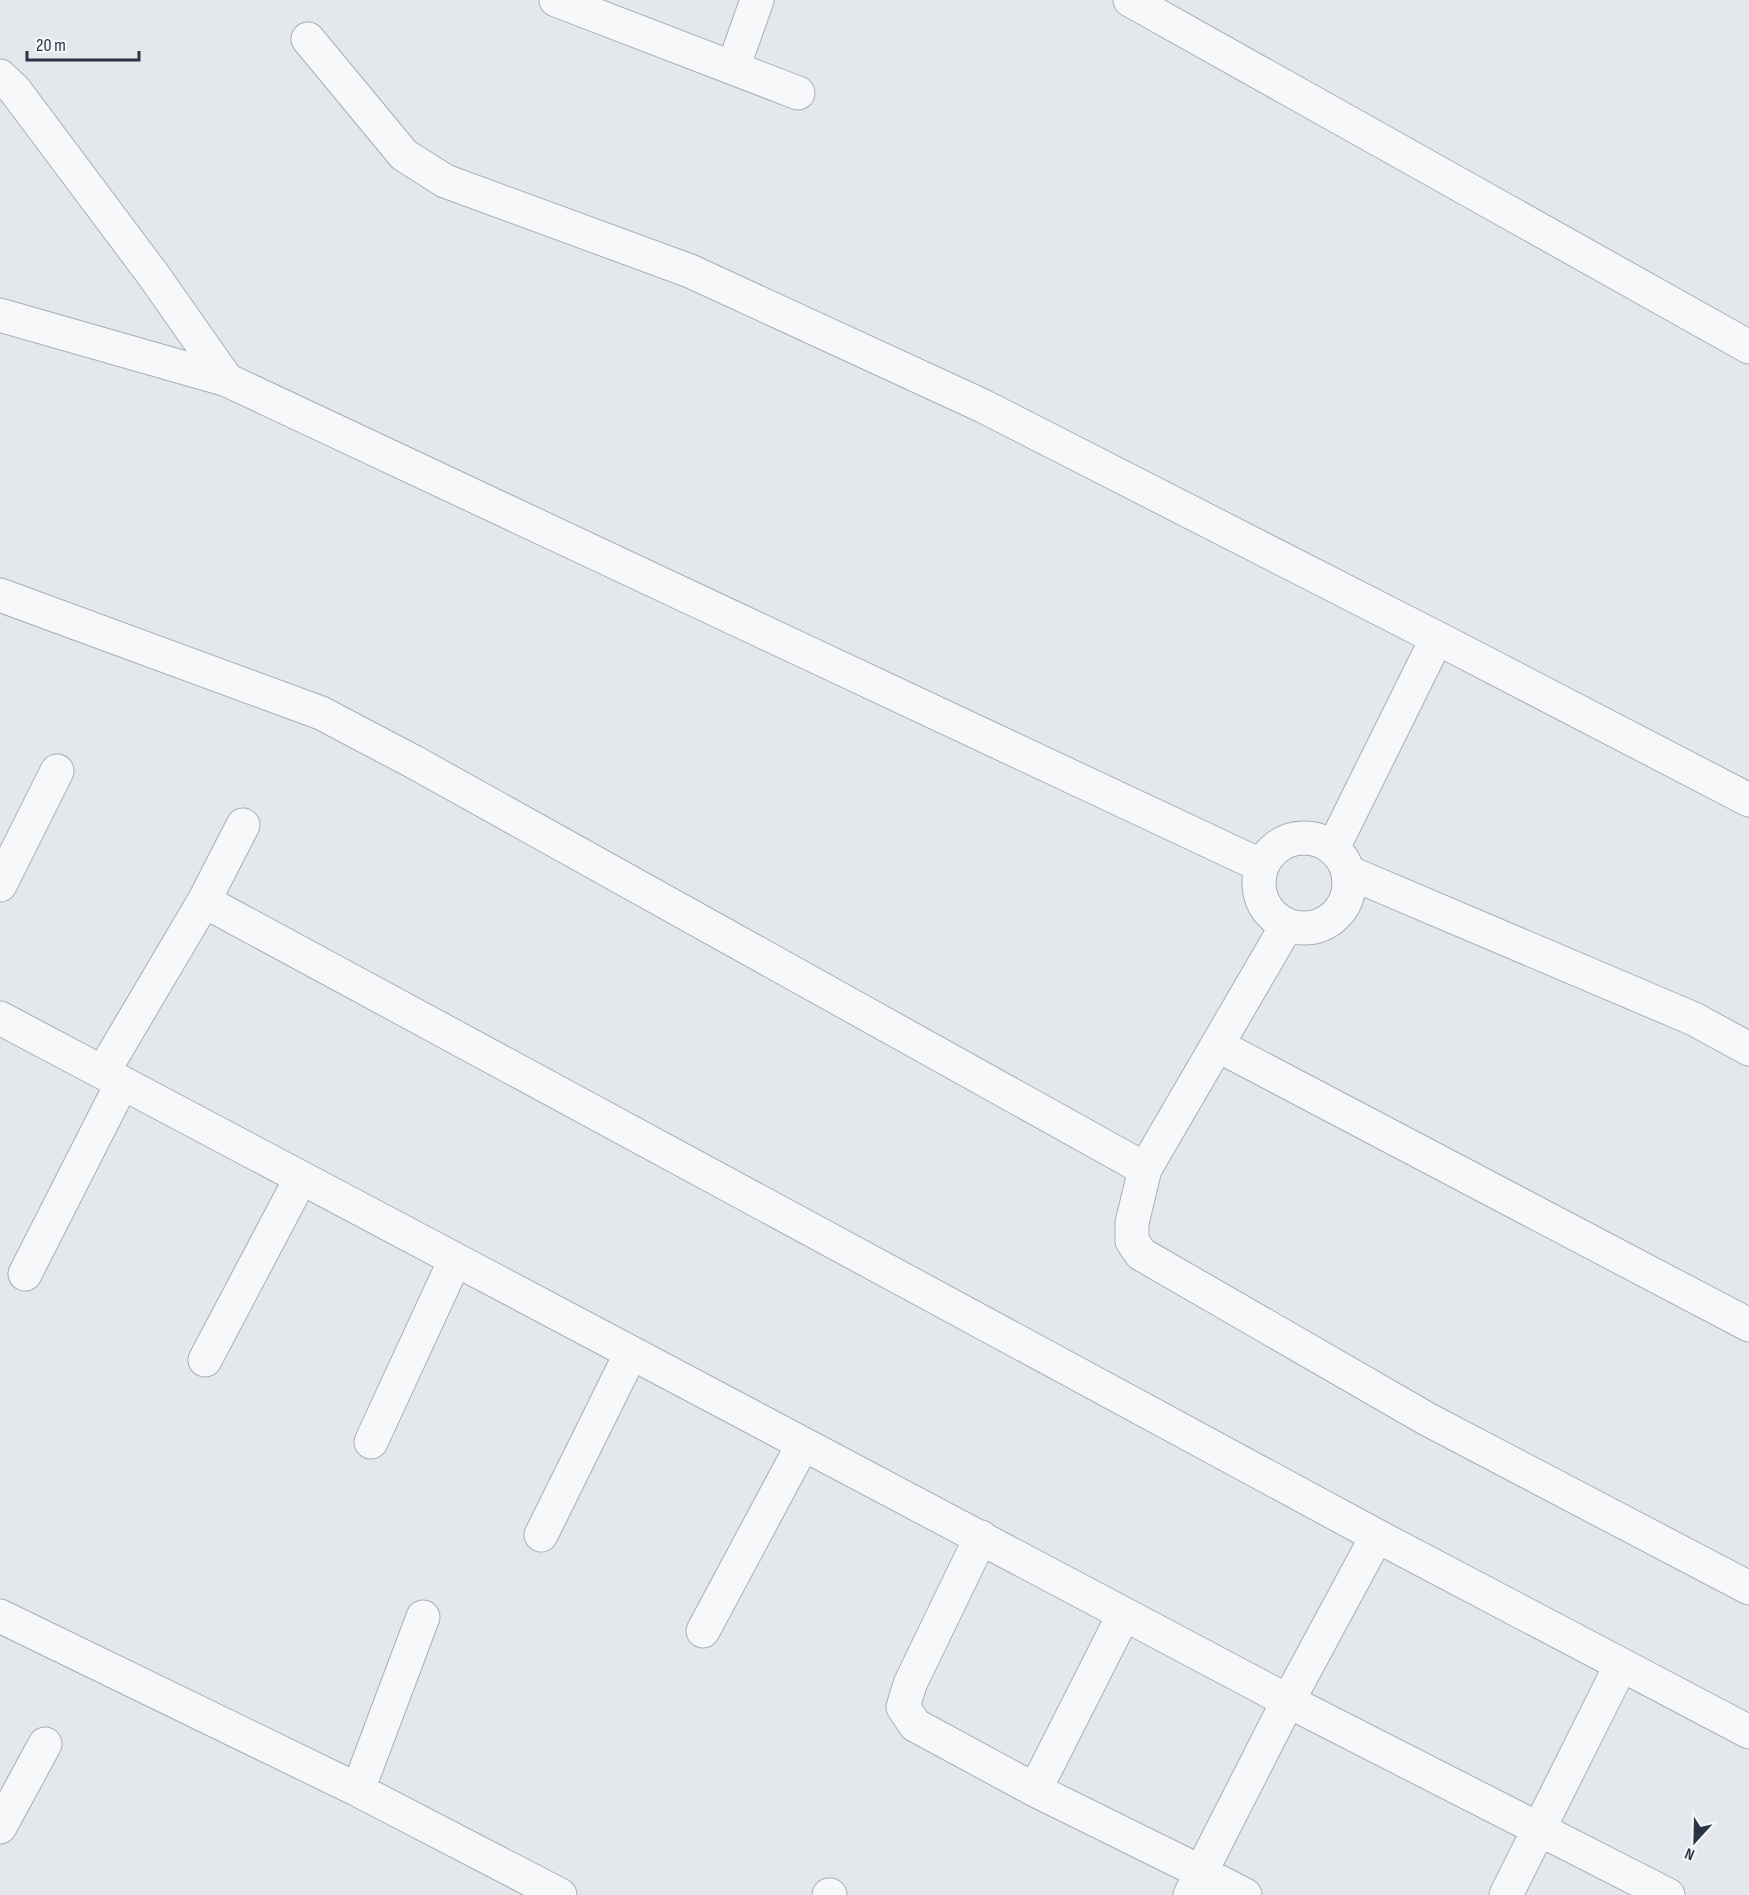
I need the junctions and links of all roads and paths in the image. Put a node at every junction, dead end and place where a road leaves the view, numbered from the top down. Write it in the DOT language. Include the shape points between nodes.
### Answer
graph roads {
  1 [pos="556,0"];
  2 [pos="757,0"];
  3 [pos="1130,0"];
  4 [pos="612,10"];
  5 [pos="308,39"];
  6 [pos="733,68"];
  7 [pos="0,76"];
  8 [pos="798,93"];
  9 [pos="0,315"];
  10 [pos="1749,347"];
  11 [pos="227,380"];
  12 [pos="0,595"];
  13 [pos="1437,638"];
  14 [pos="57,771"];
  15 [pos="1749,800"];
  16 [pos="243,825"];
  17 [pos="1341,860"];
  18 [pos="1262,866"];
  19 [pos="0,885"];
  20 [pos="204,901"];
  21 [pos="1287,925"];
  22 [pos="0,1018"];
  23 [pos="1217,1045"];
  24 [pos="1749,1049"];
  25 [pos="112,1078"];
  26 [pos="1145,1169"];
  27 [pos="301,1178"];
  28 [pos="455,1260"];
  29 [pos="25,1274"];
  30 [pos="1749,1325"];
  31 [pos="631,1353"];
  32 [pos="206,1360"];
  33 [pos="371,1442"];
  34 [pos="803,1444"];
  35 [pos="541,1535"];
  36 [pos="1377,1536"];
  37 [pos="981,1537"];
  38 [pos="1749,1588"];
  39 [pos="1124,1614"];
  40 [pos="0,1616"];
  41 [pos="423,1617"];
  42 [pos="703,1630"];
  43 [pos="1621,1665"];
  44 [pos="1288,1701"];
  45 [pos="1749,1732"];
  46 [pos="45,1744"];
  47 [pos="358,1790"];
  48 [pos="1035,1790"];
  49 [pos="0,1827"];
  50 [pos="1539,1829"];
  51 [pos="1196,1884"];
  52 [pos="560,1895"];
  53 [pos="1245,1895"];
  54 [pos="1506,1895"];
  55 [pos="1668,1895"];
  1 -- 4 [label="street"];
  2 -- 6 [label="street"];
  3 -- 10 [label="street"];
  4 -- 6 [label="street"];
  5 -- 13 [label="street" via="404,155 445,181 690,272 972,401"];
  6 -- 8 [label="street"];
  7 -- 11 [label="street" via="21,98 154,276"];
  9 -- 11 [label="street"];
  11 -- 18 [label="street"];
  12 -- 26 [label="street" via="321,713"];
  13 -- 15 [label="street"];
  13 -- 17 [label="street"];
  14 -- 19 [label="street"];
  16 -- 20 [label="street"];
  17 -- 18 [label="street" via="1321,841 1293,839 1269,854"];
  17 -- 21 [label="street" via="1349,886 1347,900 1339,912 1315,927"];
  17 -- 24 [label="street" via="1694,1019"];
  18 -- 21 [label="street" via="1260,894 1275,918"];
  20 -- 25 [label="street"];
  20 -- 36 [label="street"];
  21 -- 23 [label="street"];
  22 -- 25 [label="street"];
  23 -- 26 [label="street"];
  23 -- 30 [label="street"];
  25 -- 27 [label="street"];
  25 -- 29 [label="street"];
  26 -- 38 [label="street" via="1132,1223 1132,1241 1141,1254 1427,1419"];
  27 -- 28 [label="street"];
  27 -- 32 [label="street"];
  28 -- 31 [label="street"];
  28 -- 33 [label="street"];
  31 -- 34 [label="street"];
  31 -- 35 [label="street"];
  34 -- 37 [label="street"];
  34 -- 42 [label="street"];
  36 -- 43 [label="street"];
  36 -- 44 [label="street"];
  37 -- 39 [label="street"];
  37 -- 48 [label="street" via="910,1684 903,1707 915,1725"];
  39 -- 44 [label="street"];
  39 -- 48 [label="street"];
  40 -- 47 [label="street"];
  41 -- 47 [label="street"];
  43 -- 45 [label="street"];
  43 -- 50 [label="street"];
  44 -- 50 [label="street"];
  44 -- 51 [label="street"];
  46 -- 49 [label="street"];
  47 -- 52 [label="street"];
  48 -- 51 [label="street"];
  50 -- 54 [label="street"];
  50 -- 55 [label="street"];
  51 -- 53 [label="street"];
}
